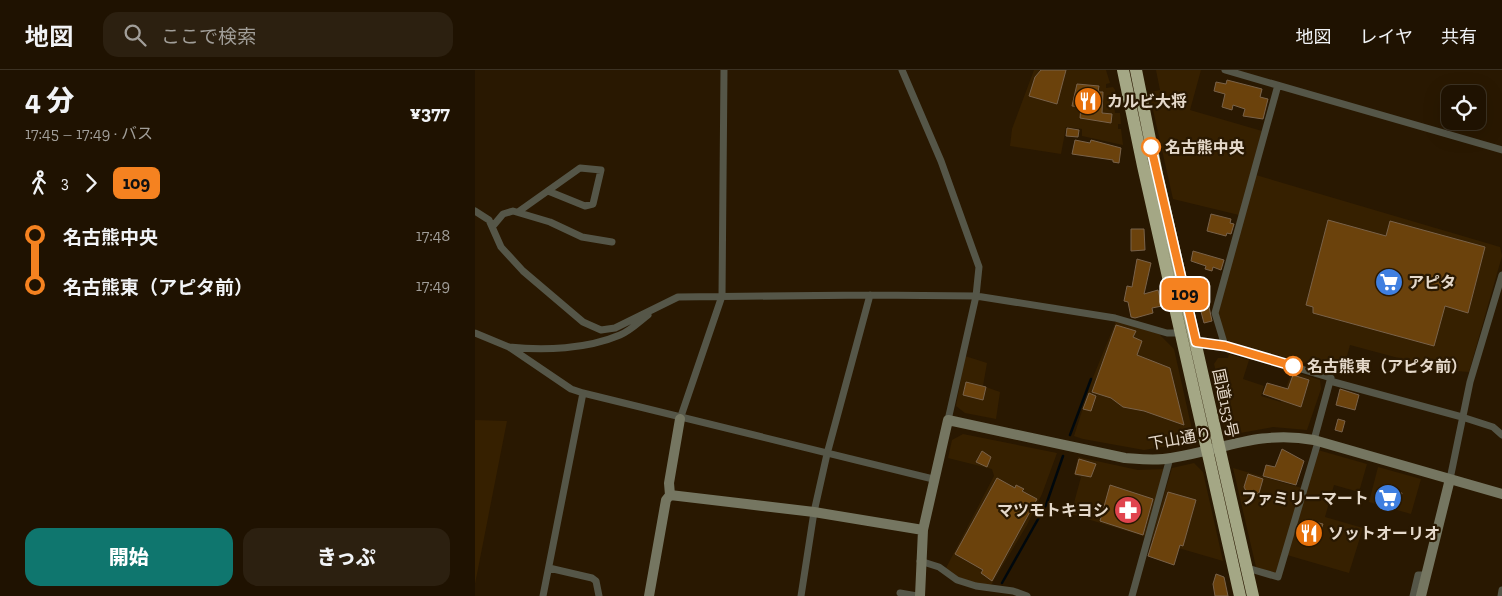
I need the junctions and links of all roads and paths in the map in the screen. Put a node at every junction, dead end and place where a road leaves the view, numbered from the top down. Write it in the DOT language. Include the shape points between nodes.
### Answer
graph roads {
  1 [pos="724,70"];
  2 [pos="902,70"];
  3 [pos="1123,70"];
  4 [pos="1136,70"];
  5 [pos="1225,70"];
  6 [pos="1278,85"];
  7 [pos="1502,150"];
  8 [pos="549,191"];
  9 [pos="475,211"];
  10 [pos="518,212"];
  11 [pos="493,226"];
  12 [pos="613,242"];
  13 [pos="1502,275"];
  14 [pos="870,295"];
  15 [pos="722,296"];
  16 [pos="976,296"];
  17 [pos="658,308"];
  18 [pos="475,333"];
  19 [pos="1180,333"];
  20 [pos="1196,342"];
  21 [pos="1225,346"];
  22 [pos="509,347"];
  23 [pos="1330,381"];
  24 [pos="583,393"];
  25 [pos="1462,417"];
  26 [pos="680,418"];
  27 [pos="948,420"];
  28 [pos="1502,435"];
  29 [pos="1316,441"];
  30 [pos="1219,447"];
  31 [pos="1206,450"];
  32 [pos="827,454"];
  33 [pos="1170,458"];
  34 [pos="933,479"];
  35 [pos="1450,479"];
  36 [pos="1502,494"];
  37 [pos="670,495"];
  38 [pos="813,512"];
  39 [pos="923,530"];
  40 [pos="920,561"];
  41 [pos="549,568"];
  42 [pos="1247,568"];
  43 [pos="1426,575"];
  44 [pos="1502,590"];
  45 [pos="900,593"];
  46 [pos="543,596"];
  47 [pos="599,596"];
  48 [pos="649,596"];
  49 [pos="801,596"];
  50 [pos="919,596"];
  51 [pos="1027,596"];
  52 [pos="1131,596"];
  53 [pos="1240,596"];
  54 [pos="1253,596"];
  55 [pos="1413,596"];
  56 [pos="1421,596"];
  57 [pos="1501,596"];
  1 -- 15 [label="street"];
  2 -- 16 [label="street" via="977,256"];
  3 -- 19 [label="highway, 国道153号"];
  4 -- 20 [label="highway, 国道153号"];
  5 -- 6 [label="street"];
  6 -- 7 [label="street"];
  6 -- 21 [label="street" via="1215,313"];
  8 -- 8 [label="street" via="585,206 593,204 601,170 581,168"];
  8 -- 10 [label="street"];
  9 -- 11 [label="street"];
  10 -- 11 [label="street" via="503,214"];
  10 -- 12 [label="street" via="550,222 581,237"];
  11 -- 17 [label="street" via="501,247 523,271 589,326 601,330 615,328"];
  13 -- 25 [label="street"];
  14 -- 15 [label="street"];
  14 -- 16 [label="street"];
  14 -- 32 [label="street"];
  15 -- 17 [label="street" via="678,297"];
  15 -- 26 [label="street"];
  16 -- 19 [label="street" via="1115,318 1167,333"];
  16 -- 27 [label="street"];
  17 -- 22 [label="street" via="627,332 601,341 556,347"];
  18 -- 22 [label="street"];
  19 -- 31 [label="highway, 国道153号"];
  20 -- 21 [label="street"];
  20 -- 30 [label="highway, 国道153号"];
  21 -- 23 [label="street" via="1331,378"];
  22 -- 24 [label="street" via="571,389"];
  23 -- 25 [label="street"];
  23 -- 29 [label="street"];
  24 -- 26 [label="street"];
  24 -- 41 [label="street"];
  25 -- 28 [label="street" via="1493,427"];
  25 -- 35 [label="street"];
  26 -- 32 [label="street"];
  26 -- 37 [label="street" via="669,483"];
  27 -- 33 [label="street, 下山通り" via="1125,458"];
  27 -- 34 [label="street"];
  29 -- 30 [label="street, 下山通り" via="1272,436"];
  29 -- 35 [label="street, 下山通り"];
  29 -- 42 [label="street" via="1278,577"];
  30 -- 31 [label="street, 下山通り"];
  30 -- 42 [label="highway, 国道153号"];
  31 -- 33 [label="street, 下山通り"];
  31 -- 53 [label="highway, 国道153号"];
  32 -- 34 [label="street"];
  32 -- 38 [label="street"];
  33 -- 52 [label="street"];
  34 -- 39 [label="street"];
  35 -- 36 [label="street, 下山通り"];
  35 -- 43 [label="street"];
  37 -- 38 [label="street"];
  37 -- 48 [label="street" via="666,500"];
  38 -- 39 [label="street"];
  38 -- 49 [label="street"];
  39 -- 40 [label="street"];
  40 -- 50 [label="street"];
  40 -- 51 [label="street" via="939,567 957,580"];
  41 -- 46 [label="street"];
  41 -- 47 [label="street" via="592,578 596,581"];
  42 -- 54 [label="highway, 国道153号"];
  43 -- 55 [label="street" via="1418,575"];
  43 -- 56 [label="street"];
  44 -- 57 [label="street"];
  45 -- 50 [label="street"];
}
